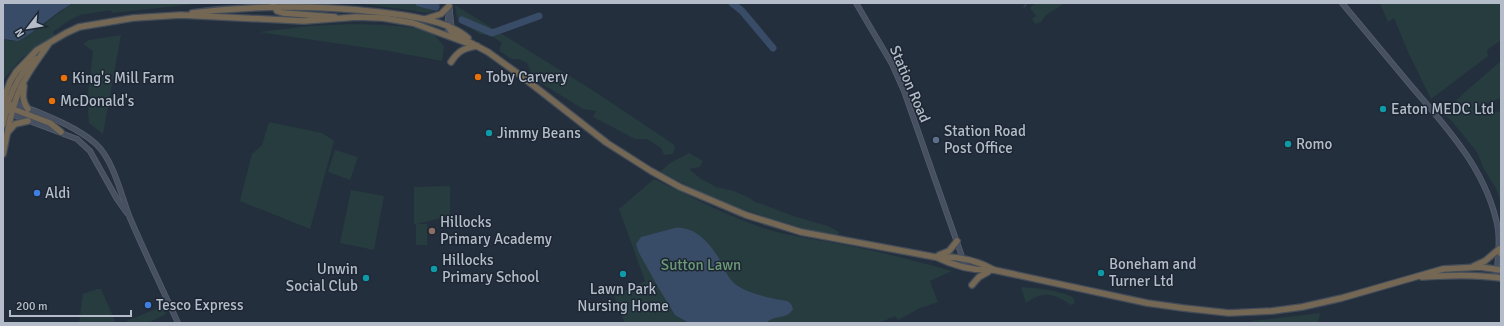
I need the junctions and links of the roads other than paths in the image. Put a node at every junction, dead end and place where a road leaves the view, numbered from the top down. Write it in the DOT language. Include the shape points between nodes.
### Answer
graph roads {
  1 [pos="259,3"];
  2 [pos="298,3"];
  3 [pos="856,3"];
  4 [pos="1342,3"];
  5 [pos="277,6"];
  6 [pos="310,6"];
  7 [pos="252,7"];
  8 [pos="450,7"];
  9 [pos="180,15"];
  10 [pos="347,18"];
  11 [pos="425,19"];
  12 [pos="267,20"];
  13 [pos="450,32"];
  14 [pos="50,43"];
  15 [pos="477,46"];
  16 [pos="41,56"];
  17 [pos="451,62"];
  18 [pos="24,81"];
  19 [pos="10,82"];
  20 [pos="3,87"];
  21 [pos="7,106"];
  22 [pos="28,109"];
  23 [pos="28,121"];
  24 [pos="3,125"];
  25 [pos="7,132"];
  26 [pos="61,132"];
  27 [pos="3,154"];
  28 [pos="130,217"];
  29 [pos="957,241"];
  30 [pos="1500,252"];
  31 [pos="935,257"];
  32 [pos="963,259"];
  33 [pos="1470,267"];
  34 [pos="966,268"];
  35 [pos="994,270"];
  36 [pos="1499,270"];
  37 [pos="1412,278"];
  38 [pos="1498,278"];
  39 [pos="972,285"];
  40 [pos="178,323"];
  1 -- 7 [label="highway"];
  2 -- 6 [label="highway"];
  3 -- 29 [label="main road, Station Road" via="892,64 904,91"];
  4 -- 30 [label="main road" via="1461,146 1481,178 1489,197 1498,230"];
  5 -- 6 [label="highway"];
  5 -- 7 [label="highway"];
  5 -- 10 [label="highway" via="289,14"];
  5 -- 12 [label="highway" via="276,16"];
  6 -- 11 [label="highway"];
  7 -- 9 [label="highway"];
  8 -- 11 [label="highway"];
  8 -- 13 [label="main road"];
  9 -- 12 [label="highway"];
  9 -- 14 [label="highway" via="133,18 84,26"];
  10 -- 12 [label="highway" via="309,21"];
  10 -- 13 [label="highway" via="398,20"];
  11 -- 13 [label="highway"];
  13 -- 15 [label="highway"];
  13 -- 15 [label="highway" via="463,33"];
  14 -- 16 [label="highway"];
  14 -- 19 [label="highway" via="32,54"];
  15 -- 17 [label="highway" via="460,51"];
  15 -- 31 [label="highway" via="520,75 607,143 680,187 713,202 789,228"];
  16 -- 18 [label="highway"];
  16 -- 21 [label="highway" via="24,71"];
  18 -- 21 [label="highway"];
  18 -- 22 [label="highway" via="22,97"];
  19 -- 20 [label="highway"];
  19 -- 21 [label="highway"];
  21 -- 22 [label="main road"];
  21 -- 23 [label="main road"];
  21 -- 24 [label="highway"];
  21 -- 25 [label="highway"];
  21 -- 26 [label="highway" via="50,123"];
  22 -- 28 [label="main road" via="79,131 97,145 111,167"];
  23 -- 25 [label="highway" via="15,124"];
  23 -- 26 [label="main road"];
  25 -- 27 [label="highway"];
  26 -- 28 [label="main road" via="77,139 90,151"];
  28 -- 40 [label="main road"];
  29 -- 31 [label="highway" via="949,251"];
  29 -- 32 [label="main road, Station Road"];
  30 -- 33 [label="highway"];
  30 -- 36 [label="main road"];
  31 -- 32 [label="highway" via="950,256"];
  31 -- 34 [label="highway"];
  32 -- 34 [label="main road, Station Road"];
  32 -- 35 [label="highway"];
  33 -- 36 [label="highway"];
  33 -- 37 [label="highway" via="1443,269"];
  34 -- 35 [label="highway"];
  35 -- 37 [label="highway" via="1114,296 1229,313 1302,307"];
  35 -- 39 [label="highway" via="979,277"];
  36 -- 38 [label="main road"];
  37 -- 38 [label="highway" via="1457,274"];
}
